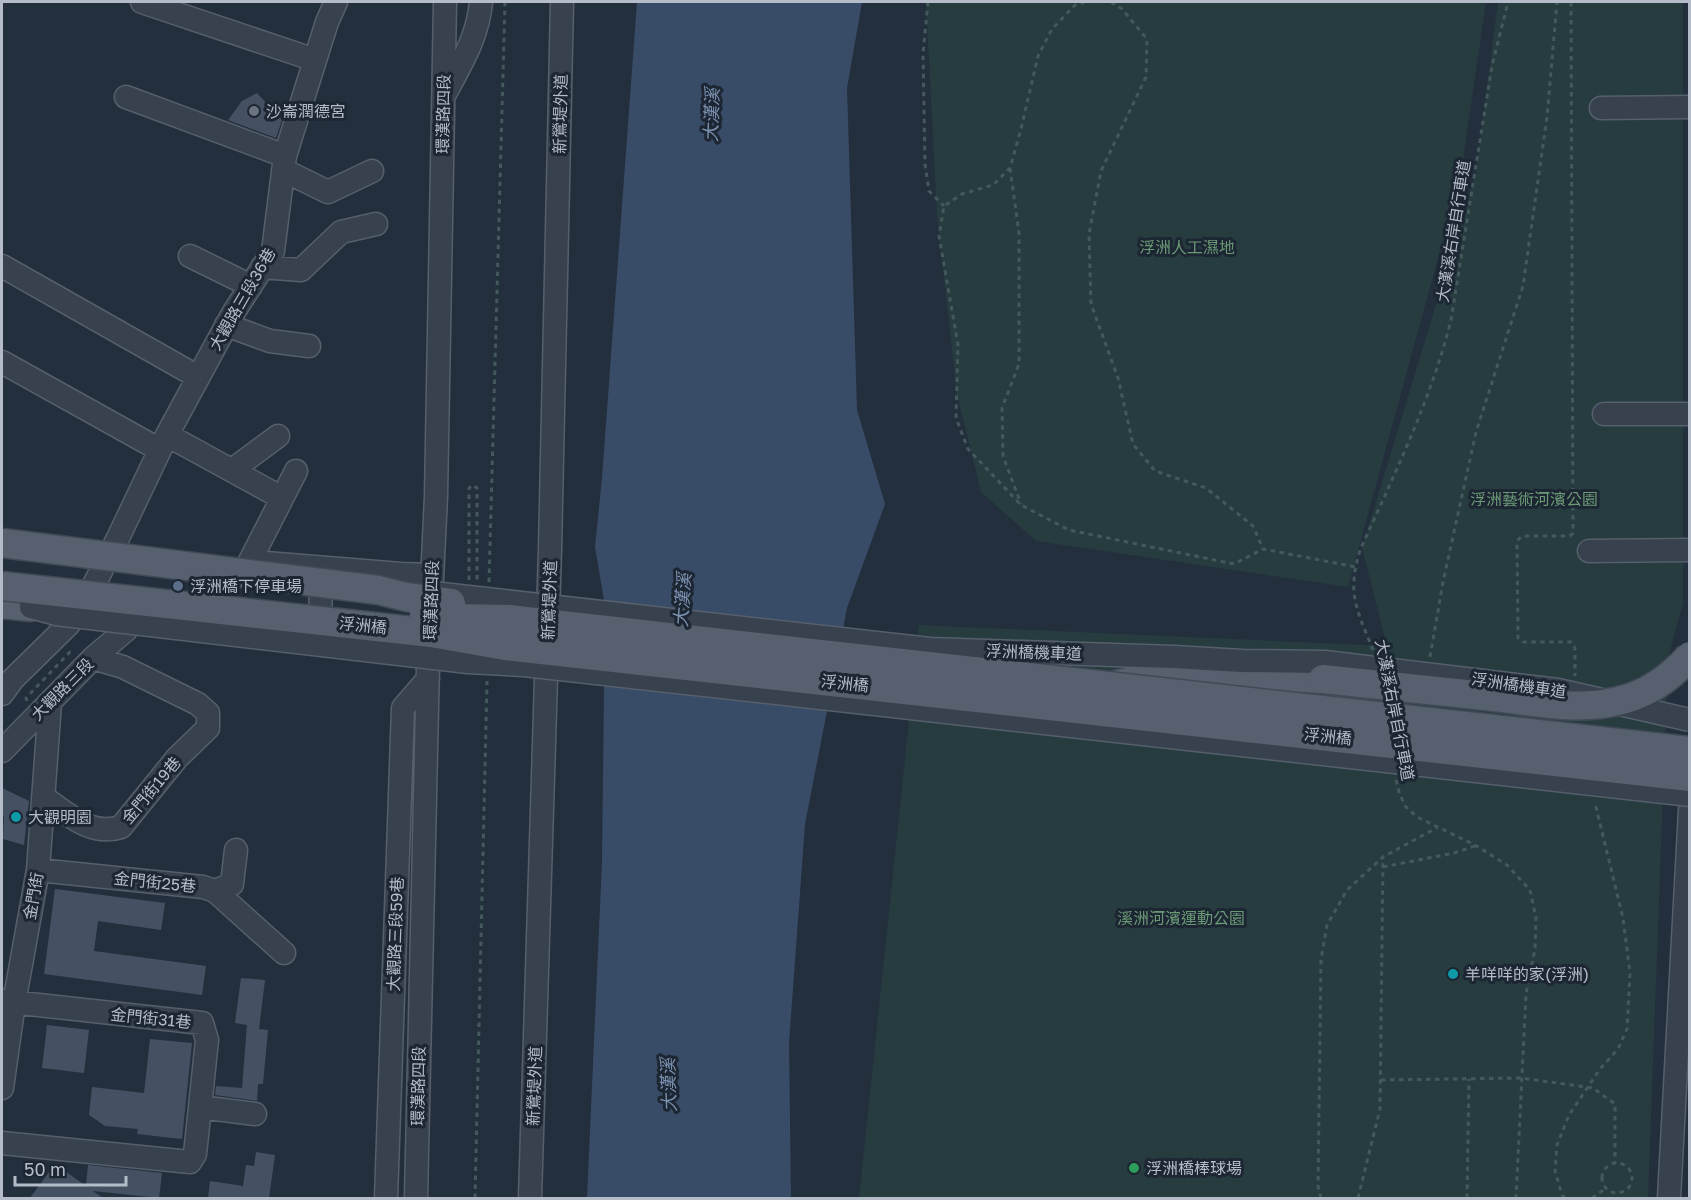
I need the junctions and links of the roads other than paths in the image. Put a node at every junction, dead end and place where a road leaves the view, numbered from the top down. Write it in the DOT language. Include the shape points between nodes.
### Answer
graph roads {
  1 [pos="142,2"];
  2 [pos="336,2"];
  3 [pos="445,2"];
  4 [pos="481,2"];
  5 [pos="562,2"];
  6 [pos="315,60"];
  7 [pos="444,96"];
  8 [pos="126,97"];
  9 [pos="1689,106"];
  10 [pos="1601,108"];
  11 [pos="284,163"];
  12 [pos="372,171"];
  13 [pos="375,224"];
  14 [pos="190,256"];
  15 [pos="2,266"];
  16 [pos="257,277"];
  17 [pos="226,325"];
  18 [pos="309,346"];
  19 [pos="2,362"];
  20 [pos="198,377"];
  21 [pos="1604,414"];
  22 [pos="1689,414"];
  23 [pos="278,436"];
  24 [pos="164,442"];
  25 [pos="232,470"];
  26 [pos="296,471"];
  27 [pos="282,498"];
  28 [pos="2,532"];
  29 [pos="2,543"];
  30 [pos="114,547"];
  31 [pos="1689,550"];
  32 [pos="1589,551"];
  33 [pos="250,561"];
  34 [pos="306,566"];
  35 [pos="2,568"];
  36 [pos="432,575"];
  37 [pos="2,586"];
  38 [pos="378,590"];
  39 [pos="2,604"];
  40 [pos="31,607"];
  41 [pos="2,618"];
  42 [pos="69,624"];
  43 [pos="126,630"];
  44 [pos="507,632"];
  45 [pos="1689,641"];
  46 [pos="303,650"];
  47 [pos="1689,656"];
  48 [pos="93,658"];
  49 [pos="1242,661"];
  50 [pos="428,672"];
  51 [pos="1112,686"];
  52 [pos="2,694"];
  53 [pos="50,703"];
  54 [pos="1689,720"];
  55 [pos="2,751"];
  56 [pos="1689,751"];
  57 [pos="1689,777"];
  58 [pos="1689,795"];
  59 [pos="43,797"];
  60 [pos="1689,810"];
  61 [pos="236,850"];
  62 [pos="38,870"];
  63 [pos="215,891"];
  64 [pos="284,953"];
  65 [pos="8,1002"];
  66 [pos="2,1088"];
  67 [pos="200,1107"];
  68 [pos="255,1114"];
  69 [pos="2,1143"];
  70 [pos="386,1198"];
  71 [pos="416,1198"];
  72 [pos="530,1198"];
  73 [pos="1669,1198"];
  1 -- 6 [label="street"];
  2 -- 6 [label="street, 大觀路三段36巷"];
  3 -- 7 [label="street, 環漢路四段"];
  4 -- 7 [label="street" via="480,20 470,47"];
  5 -- 72 [label="street, 新鶯堤外道" via="550,572"];
  6 -- 11 [label="street, 大觀路三段36巷"];
  7 -- 36 [label="street, 環漢路四段"];
  8 -- 11 [label="street"];
  9 -- 10 [label="street"];
  11 -- 12 [label="street" via="328,192"];
  11 -- 16 [label="street, 大觀路三段36巷" via="273,251"];
  13 -- 16 [label="street" via="341,232 301,270"];
  14 -- 16 [label="street"];
  15 -- 20 [label="street"];
  16 -- 17 [label="street, 大觀路三段36巷"];
  17 -- 18 [label="street" via="270,341"];
  17 -- 20 [label="street, 大觀路三段36巷"];
  19 -- 24 [label="street"];
  20 -- 24 [label="street, 大觀路三段36巷"];
  21 -- 22 [label="street"];
  23 -- 25 [label="street"];
  24 -- 25 [label="street"];
  24 -- 30 [label="street, 大觀路三段36巷"];
  25 -- 27 [label="street"];
  26 -- 27 [label="street"];
  27 -- 33 [label="street"];
  28 -- 30 [label="street"];
  29 -- 38 [label="main road, bridge"];
  30 -- 33 [label="street"];
  30 -- 42 [label="street, 大觀路三段36巷"];
  31 -- 32 [label="street"];
  33 -- 34 [label="street"];
  34 -- 36 [label="street"];
  34 -- 46 [label="street" via="321,571 320,637"];
  35 -- 44 [label="main road, 浮洲橋, bridge" via="457,618"];
  36 -- 50 [label="street, 環漢路四段"];
  37 -- 44 [label="main road, 浮洲橋, bridge" via="431,633"];
  38 -- 44 [label="main road, bridge" via="459,604"];
  38 -- 49 [label="street, 浮洲橋機車道, bridge" via="930,649"];
  39 -- 40 [label="main road"];
  40 -- 44 [label="main road, bridge" via="57,606 430,649"];
  40 -- 58 [label="street, bridge" via="56,614 468,662 524,665"];
  41 -- 42 [label="street"];
  42 -- 43 [label="street"];
  42 -- 52 [label="street"];
  43 -- 46 [label="street"];
  43 -- 48 [label="street, 大觀路三段"];
  44 -- 51 [label="main road, 浮洲橋, bridge"];
  44 -- 57 [label="main road, 浮洲橋, bridge"];
  45 -- 49 [label="street, bridge" via="1665,669 1642,683 1597,696 1557,696"];
  46 -- 50 [label="street"];
  47 -- 51 [label="main road, 浮洲橋, bridge" via="1660,684 1638,695 1596,705 1323,679 1167,672"];
  48 -- 53 [label="street, 大觀路三段"];
  48 -- 59 [label="street, 金門街19巷" via="123,667 198,704 208,713 208,728 177,758 121,827 110,831 89,828"];
  49 -- 54 [label="street, 浮洲橋機車道, bridge" via="1325,662 1558,690"];
  50 -- 70 [label="street, 大觀路三段59巷" via="403,708"];
  50 -- 71 [label="street, 環漢路四段"];
  51 -- 56 [label="main road, 浮洲橋, bridge"];
  53 -- 55 [label="street, 大觀路三段"];
  53 -- 59 [label="street, 金門街"];
  59 -- 62 [label="street, 金門街"];
  60 -- 73 [label="street"];
  61 -- 63 [label="street" via="232,884"];
  62 -- 63 [label="street, 金門街25巷"];
  62 -- 65 [label="street, 金門街"];
  63 -- 64 [label="street, 金門街25巷"];
  65 -- 66 [label="street, 金門街"];
  65 -- 67 [label="street, 金門街31巷" via="202,1023 207,1040"];
  67 -- 68 [label="street"];
  67 -- 69 [label="street" via="195,1154 190,1162"];
}
